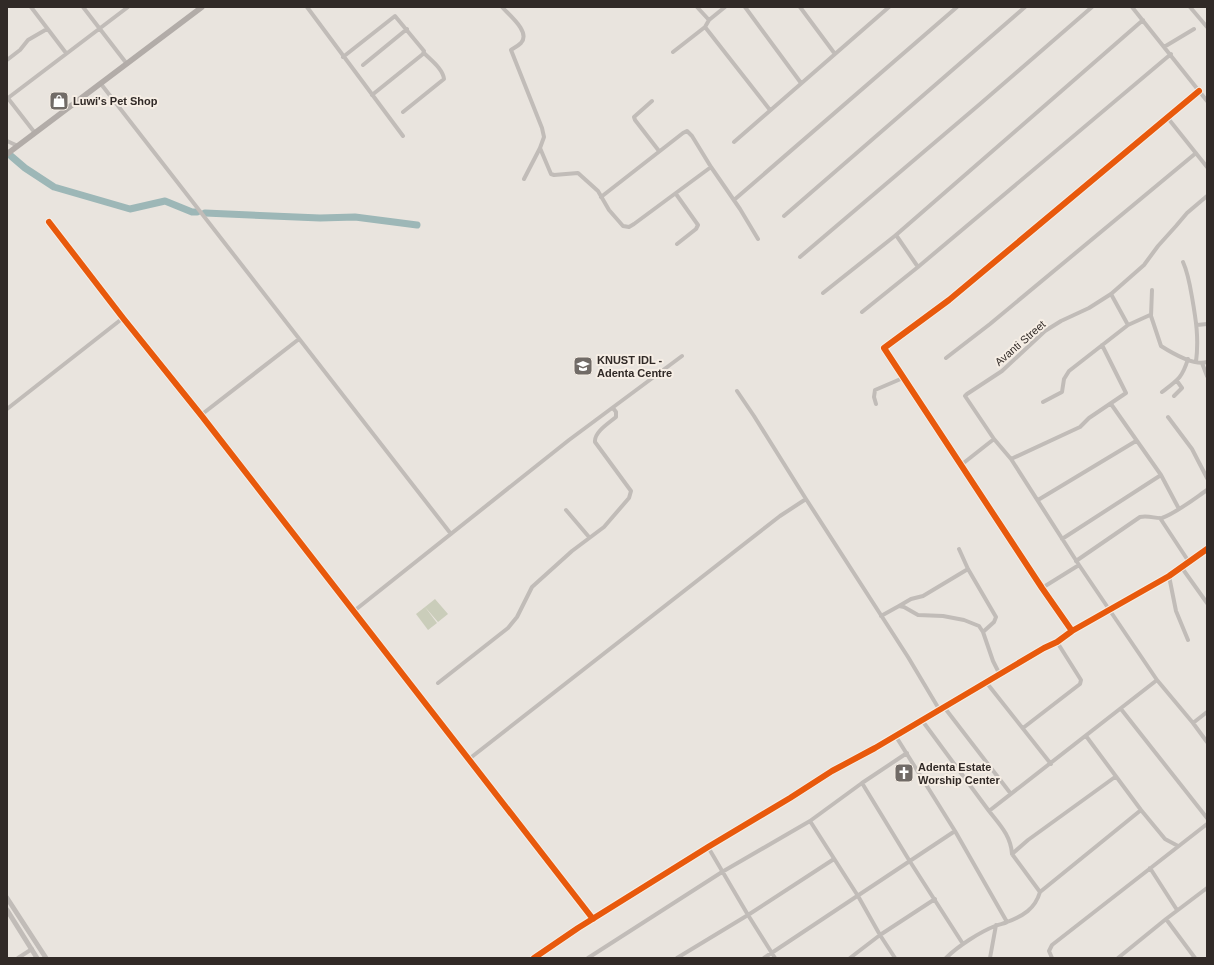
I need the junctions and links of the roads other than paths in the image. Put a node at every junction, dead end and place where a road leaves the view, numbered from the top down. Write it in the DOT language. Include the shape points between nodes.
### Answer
graph roads {
  1 [pos="31,7"];
  2 [pos="83,7"];
  3 [pos="128,7"];
  4 [pos="202,7"];
  5 [pos="307,7"];
  6 [pos="502,7"];
  7 [pos="697,7"];
  8 [pos="725,7"];
  9 [pos="745,7"];
  10 [pos="800,7"];
  11 [pos="889,7"];
  12 [pos="957,7"];
  13 [pos="1025,7"];
  14 [pos="1092,7"];
  15 [pos="1132,7"];
  16 [pos="1190,7"];
  17 [pos="709,20"];
  18 [pos="1143,20"];
  19 [pos="705,27"];
  20 [pos="1207,27"];
  21 [pos="100,28"];
  22 [pos="47,29"];
  23 [pos="407,29"];
  24 [pos="1194,29"];
  25 [pos="1164,47"];
  26 [pos="673,52"];
  27 [pos="424,53"];
  28 [pos="66,54"];
  29 [pos="834,54"];
  30 [pos="1170,54"];
  31 [pos="343,57"];
  32 [pos="7,60"];
  33 [pos="127,64"];
  34 [pos="363,65"];
  35 [pos="101,84"];
  36 [pos="801,84"];
  37 [pos="1199,91"];
  38 [pos="372,95"];
  39 [pos="8,98"];
  40 [pos="652,101"];
  41 [pos="1207,101"];
  42 [pos="770,110"];
  43 [pos="402,112"];
  44 [pos="1167,117"];
  45 [pos="35,133"];
  46 [pos="403,136"];
  47 [pos="7,141"];
  48 [pos="734,142"];
  49 [pos="18,146"];
  50 [pos="540,148"];
  51 [pos="660,151"];
  52 [pos="1196,153"];
  53 [pos="7,154"];
  54 [pos="1207,166"];
  55 [pos="711,167"];
  56 [pos="524,178"];
  57 [pos="676,194"];
  58 [pos="1207,196"];
  59 [pos="601,197"];
  60 [pos="734,200"];
  61 [pos="784,216"];
  62 [pos="49,222"];
  63 [pos="896,236"];
  64 [pos="758,239"];
  65 [pos="677,244"];
  66 [pos="800,257"];
  67 [pos="1183,262"];
  68 [pos="918,267"];
  69 [pos="1152,290"];
  70 [pos="823,293"];
  71 [pos="1110,294"];
  72 [pos="862,312"];
  73 [pos="1151,316"];
  74 [pos="123,318"];
  75 [pos="1207,324"];
  76 [pos="1128,325"];
  77 [pos="1197,325"];
  78 [pos="299,339"];
  79 [pos="1102,345"];
  80 [pos="682,356"];
  81 [pos="946,358"];
  82 [pos="1188,359"];
  83 [pos="1196,362"];
  84 [pos="1207,362"];
  85 [pos="1202,363"];
  86 [pos="1207,376"];
  87 [pos="903,378"];
  88 [pos="1177,381"];
  89 [pos="737,390"];
  90 [pos="1162,392"];
  91 [pos="1174,396"];
  92 [pos="1043,402"];
  93 [pos="876,404"];
  94 [pos="1111,404"];
  95 [pos="613,408"];
  96 [pos="7,409"];
  97 [pos="201,415"];
  98 [pos="1168,416"];
  99 [pos="994,439"];
  100 [pos="1136,441"];
  101 [pos="1011,459"];
  102 [pos="961,465"];
  103 [pos="1161,475"];
  104 [pos="1207,478"];
  105 [pos="1207,490"];
  106 [pos="806,500"];
  107 [pos="1038,500"];
  108 [pos="1179,508"];
  109 [pos="566,510"];
  110 [pos="1160,518"];
  111 [pos="451,534"];
  112 [pos="590,537"];
  113 [pos="1062,539"];
  114 [pos="959,548"];
  115 [pos="1207,549"];
  116 [pos="1189,562"];
  117 [pos="1077,563"];
  118 [pos="1182,568"];
  119 [pos="968,569"];
  120 [pos="1169,576"];
  121 [pos="1051,583"];
  122 [pos="1042,588"];
  123 [pos="1048,596"];
  124 [pos="1207,603"];
  125 [pos="899,606"];
  126 [pos="354,611"];
  127 [pos="1109,611"];
  128 [pos="881,616"];
  129 [pos="1072,631"];
  130 [pos="983,632"];
  131 [pos="1188,640"];
  132 [pos="1058,642"];
  133 [pos="1000,675"];
  134 [pos="1157,680"];
  135 [pos="986,682"];
  136 [pos="438,683"];
  137 [pos="944,707"];
  138 [pos="939,709"];
  139 [pos="1121,709"];
  140 [pos="1207,712"];
  141 [pos="921,719"];
  142 [pos="1193,723"];
  143 [pos="1023,728"];
  144 [pos="894,735"];
  145 [pos="1086,736"];
  146 [pos="1207,742"];
  147 [pos="907,753"];
  148 [pos="469,759"];
  149 [pos="1051,764"];
  150 [pos="1115,777"];
  151 [pos="862,783"];
  152 [pos="1011,794"];
  153 [pos="1141,810"];
  154 [pos="989,811"];
  155 [pos="1207,818"];
  156 [pos="810,821"];
  157 [pos="1207,824"];
  158 [pos="955,830"];
  159 [pos="1178,846"];
  160 [pos="708,847"];
  161 [pos="1012,854"];
  162 [pos="834,859"];
  163 [pos="909,860"];
  164 [pos="1150,868"];
  165 [pos="722,872"];
  166 [pos="1207,888"];
  167 [pos="1040,892"];
  168 [pos="858,896"];
  169 [pos="7,898"];
  170 [pos="935,899"];
  171 [pos="7,910"];
  172 [pos="1177,910"];
  173 [pos="748,915"];
  174 [pos="593,919"];
  175 [pos="1166,919"];
  176 [pos="1007,922"];
  177 [pos="996,925"];
  178 [pos="880,936"];
  179 [pos="963,944"];
  180 [pos="32,949"];
  181 [pos="772,953"];
  182 [pos="18,958"];
  183 [pos="37,958"];
  184 [pos="46,958"];
  185 [pos="534,958"];
  186 [pos="588,958"];
  187 [pos="677,958"];
  188 [pos="764,958"];
  189 [pos="775,958"];
  190 [pos="850,958"];
  191 [pos="896,958"];
  192 [pos="946,958"];
  193 [pos="990,958"];
  194 [pos="1052,958"];
  195 [pos="1118,958"];
  196 [pos="1195,958"];
  1 -- 22 [label="street"];
  2 -- 21 [label="street"];
  3 -- 21 [label="street"];
  4 -- 33 [label="main road"];
  5 -- 31 [label="street"];
  6 -- 50 [label="street" via="523,31 522,42 511,50 542,128 544,137"];
  7 -- 17 [label="street"];
  8 -- 17 [label="street"];
  9 -- 36 [label="street"];
  10 -- 29 [label="street"];
  11 -- 29 [label="street"];
  12 -- 60 [label="street"];
  13 -- 61 [label="street"];
  14 -- 66 [label="street"];
  15 -- 18 [label="street"];
  16 -- 20 [label="street"];
  17 -- 19 [label="street"];
  18 -- 25 [label="street"];
  18 -- 63 [label="street"];
  19 -- 26 [label="street"];
  19 -- 42 [label="street"];
  21 -- 28 [label="street"];
  21 -- 33 [label="street"];
  22 -- 28 [label="street"];
  22 -- 32 [label="street" via="28,40"];
  23 -- 27 [label="street"];
  23 -- 31 [label="street" via="395,16"];
  23 -- 34 [label="street"];
  24 -- 25 [label="street"];
  25 -- 30 [label="street"];
  27 -- 38 [label="street"];
  27 -- 43 [label="street" via="440,70 444,79"];
  28 -- 39 [label="street"];
  29 -- 36 [label="street"];
  30 -- 37 [label="street"];
  30 -- 68 [label="street"];
  31 -- 38 [label="street"];
  33 -- 35 [label="main road"];
  35 -- 45 [label="main road"];
  35 -- 78 [label="street"];
  36 -- 42 [label="street"];
  37 -- 41 [label="street"];
  37 -- 44 [label="street"];
  38 -- 46 [label="street"];
  39 -- 45 [label="street"];
  40 -- 51 [label="street" via="634,117"];
  42 -- 48 [label="street"];
  44 -- 52 [label="street"];
  44 -- 87 [label="street" via="949,300 885,347 884,350"];
  45 -- 49 [label="main road"];
  47 -- 49 [label="street"];
  49 -- 53 [label="main road"];
  50 -- 56 [label="street"];
  50 -- 59 [label="street" via="551,174 578,174"];
  51 -- 55 [label="street" via="687,132"];
  51 -- 59 [label="street"];
  52 -- 54 [label="street"];
  52 -- 81 [label="street"];
  55 -- 57 [label="street"];
  55 -- 60 [label="street"];
  57 -- 59 [label="street" via="629,227 618,221"];
  57 -- 65 [label="street" via="698,225"];
  58 -- 71 [label="street, Avanti Street" via="1176,226 1140,269"];
  60 -- 64 [label="street"];
  62 -- 74 [label="street"];
  63 -- 68 [label="street"];
  63 -- 70 [label="street"];
  67 -- 77 [label="street" via="1188,274"];
  68 -- 72 [label="street"];
  69 -- 73 [label="street"];
  71 -- 76 [label="street"];
  71 -- 99 [label="street, Avanti Street" via="1045,331 1002,371 965,396"];
  73 -- 76 [label="street"];
  73 -- 82 [label="street" via="1161,346"];
  74 -- 96 [label="street"];
  74 -- 97 [label="street"];
  75 -- 77 [label="street"];
  76 -- 79 [label="street"];
  77 -- 83 [label="street"];
  78 -- 97 [label="street"];
  78 -- 111 [label="street"];
  79 -- 92 [label="street" via="1069,371 1064,379 1062,392"];
  79 -- 94 [label="street" via="1126,393"];
  80 -- 95 [label="street"];
  82 -- 83 [label="street"];
  82 -- 88 [label="street"];
  83 -- 85 [label="street"];
  84 -- 85 [label="street"];
  85 -- 86 [label="street"];
  87 -- 93 [label="street" via="876,390"];
  87 -- 102 [label="street"];
  88 -- 90 [label="street"];
  88 -- 91 [label="street" via="1182,388"];
  89 -- 106 [label="street"];
  94 -- 100 [label="street"];
  94 -- 101 [label="street" via="1080,427"];
  95 -- 111 [label="street"];
  95 -- 112 [label="street" via="616,417 598,434 595,442 631,491 629,498 604,527"];
  97 -- 126 [label="street"];
  98 -- 104 [label="street" via="1192,449"];
  99 -- 101 [label="street, Avanti Street"];
  99 -- 102 [label="street"];
  100 -- 103 [label="street"];
  100 -- 107 [label="street"];
  101 -- 107 [label="street, Avanti Street"];
  102 -- 122 [label="street"];
  103 -- 108 [label="street"];
  103 -- 113 [label="street"];
  105 -- 108 [label="street"];
  106 -- 128 [label="street"];
  106 -- 148 [label="street" via="780,516"];
  107 -- 113 [label="street, Avanti Street"];
  108 -- 110 [label="street"];
  109 -- 112 [label="street"];
  110 -- 116 [label="street"];
  110 -- 117 [label="street" via="1140,517"];
  111 -- 126 [label="street"];
  112 -- 136 [label="street" via="532,587 517,617 508,628"];
  113 -- 117 [label="street, Avanti Street"];
  114 -- 119 [label="street"];
  115 -- 116 [label="street"];
  116 -- 118 [label="street"];
  117 -- 121 [label="street"];
  117 -- 127 [label="street, Avanti Street"];
  118 -- 120 [label="street"];
  118 -- 124 [label="street"];
  119 -- 125 [label="street" via="923,596"];
  119 -- 130 [label="street" via="996,618"];
  120 -- 127 [label="street"];
  120 -- 131 [label="street" via="1176,611"];
  121 -- 122 [label="street"];
  121 -- 123 [label="street"];
  122 -- 123 [label="street"];
  123 -- 129 [label="street"];
  125 -- 128 [label="street"];
  125 -- 130 [label="street" via="918,615 964,620 979,626"];
  126 -- 148 [label="street"];
  127 -- 129 [label="street"];
  127 -- 134 [label="street, Avanti Street"];
  128 -- 138 [label="street"];
  129 -- 132 [label="street"];
  130 -- 133 [label="street"];
  132 -- 133 [label="street"];
  132 -- 143 [label="street" via="1081,680 1080,684"];
  133 -- 135 [label="street"];
  134 -- 139 [label="street"];
  134 -- 142 [label="street, Avanti Street"];
  135 -- 137 [label="street"];
  135 -- 143 [label="street"];
  137 -- 138 [label="street"];
  137 -- 152 [label="street"];
  138 -- 141 [label="street"];
  139 -- 145 [label="street"];
  139 -- 155 [label="street"];
  140 -- 142 [label="street"];
  141 -- 144 [label="street"];
  141 -- 154 [label="street"];
  142 -- 146 [label="street, Avanti Street"];
  143 -- 149 [label="street"];
  144 -- 147 [label="street"];
  144 -- 160 [label="street"];
  145 -- 149 [label="street"];
  145 -- 150 [label="street"];
  147 -- 151 [label="street"];
  147 -- 158 [label="street"];
  148 -- 174 [label="street"];
  149 -- 152 [label="street"];
  150 -- 153 [label="street"];
  150 -- 161 [label="street"];
  151 -- 156 [label="street"];
  151 -- 163 [label="street"];
  152 -- 154 [label="street"];
  153 -- 159 [label="street" via="1165,839"];
  153 -- 167 [label="street"];
  154 -- 161 [label="street" via="1008,836"];
  156 -- 162 [label="street"];
  156 -- 165 [label="street"];
  157 -- 159 [label="street"];
  158 -- 163 [label="street"];
  158 -- 176 [label="street"];
  159 -- 164 [label="street"];
  160 -- 165 [label="street"];
  160 -- 174 [label="street"];
  161 -- 167 [label="street"];
  162 -- 168 [label="street"];
  162 -- 173 [label="street"];
  163 -- 168 [label="street"];
  163 -- 170 [label="street"];
  164 -- 172 [label="street"];
  164 -- 194 [label="street" via="1052,945"];
  165 -- 173 [label="street"];
  165 -- 186 [label="street"];
  166 -- 172 [label="street"];
  167 -- 176 [label="street" via="1031,909"];
  168 -- 178 [label="street"];
  168 -- 181 [label="street"];
  169 -- 184 [label="street"];
  170 -- 178 [label="street"];
  170 -- 179 [label="street"];
  171 -- 180 [label="street"];
  172 -- 175 [label="street"];
  173 -- 181 [label="street"];
  173 -- 187 [label="street"];
  174 -- 185 [label="street"];
  175 -- 195 [label="street"];
  175 -- 196 [label="street"];
  176 -- 177 [label="street"];
  177 -- 179 [label="street"];
  177 -- 193 [label="street"];
  178 -- 190 [label="street"];
  178 -- 191 [label="street"];
  179 -- 192 [label="street"];
  180 -- 182 [label="street"];
  180 -- 183 [label="street"];
  181 -- 188 [label="street"];
  181 -- 189 [label="street"];
}
